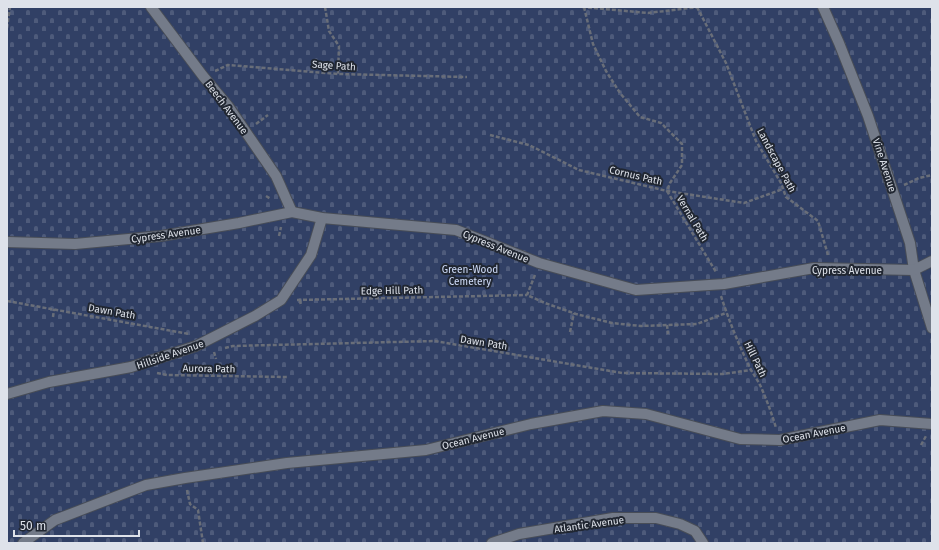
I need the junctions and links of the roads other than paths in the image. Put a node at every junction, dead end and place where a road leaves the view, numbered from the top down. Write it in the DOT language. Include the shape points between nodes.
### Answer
graph roads {
  1 [pos="151,7"];
  2 [pos="823,7"];
  3 [pos="292,212"];
  4 [pos="322,218"];
  5 [pos="7,242"];
  6 [pos="932,261"];
  7 [pos="914,270"];
  8 [pos="932,328"];
  9 [pos="7,394"];
  10 [pos="932,424"];
  11 [pos="23,543"];
  12 [pos="492,543"];
  13 [pos="703,543"];
  1 -- 3 [label="lane, Beech Avenue" via="228,106 276,176"];
  2 -- 7 [label="lane, Vine Avenue" via="868,116 910,243"];
  3 -- 4 [label="lane, Cypress Avenue"];
  3 -- 5 [label="lane, Cypress Avenue" via="161,236 75,244"];
  4 -- 7 [label="lane, Cypress Avenue" via="456,230 539,263 636,290 724,284 814,268"];
  4 -- 9 [label="lane, Hillside Avenue" via="311,255 281,300 255,316 196,346 131,367 49,382"];
  6 -- 7 [label="lane, Cypress Avenue"];
  7 -- 8 [label="lane, Vine Avenue"];
  10 -- 11 [label="lane, Ocean Avenue" via="880,420 780,440 740,439 646,414 603,411 531,424 426,450 287,463 146,485 55,520"];
  12 -- 13 [label="lane, Atlantic Avenue" via="520,534 613,518 656,518 695,531"];
}
